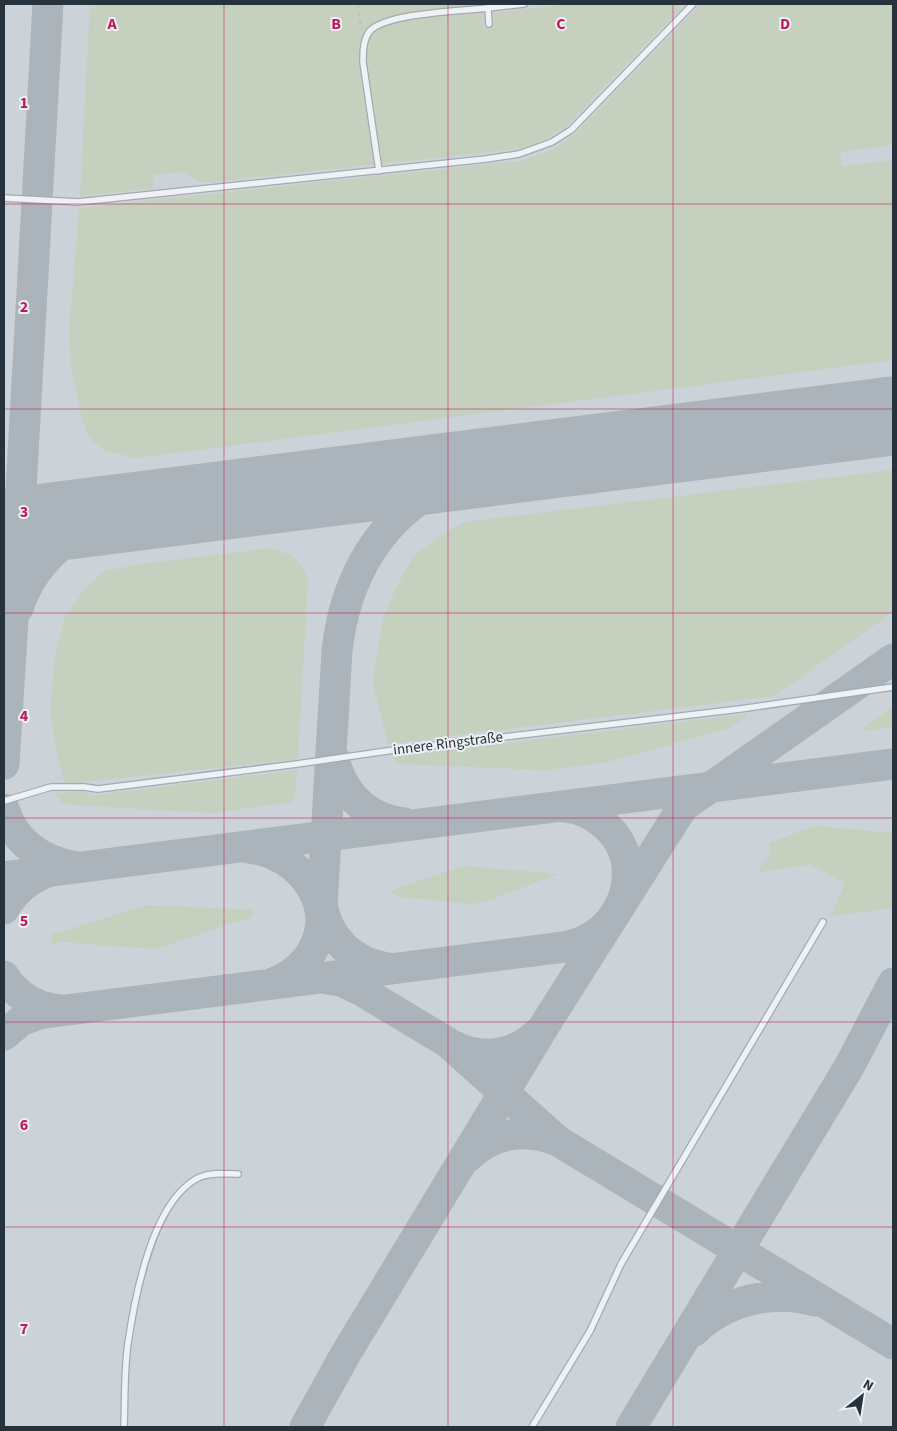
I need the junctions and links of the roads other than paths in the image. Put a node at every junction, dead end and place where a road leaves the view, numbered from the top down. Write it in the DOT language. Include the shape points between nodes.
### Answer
graph roads {
  1 [pos="524,4"];
  2 [pos="693,4"];
  3 [pos="488,8"];
  4 [pos="490,24"];
  5 [pos="379,170"];
  6 [pos="4,198"];
  7 [pos="893,687"];
  8 [pos="4,801"];
  9 [pos="823,922"];
  10 [pos="238,1174"];
  11 [pos="124,1427"];
  12 [pos="532,1427"];
  1 -- 3 [label="lane"];
  2 -- 5 [label="lane" via="588,114 552,142 519,154"];
  3 -- 4 [label="lane"];
  3 -- 5 [label="lane" via="398,18 369,32 363,46 363,62"];
  5 -- 6 [label="lane" via="78,202"];
  7 -- 8 [label="lane, innere Ringstraße" via="98,789 51,786"];
  9 -- 12 [label="lane" via="621,1264 590,1331"];
  10 -- 11 [label="lane" via="213,1173 191,1183 171,1203 158,1228 140,1280 128,1345"];
}
